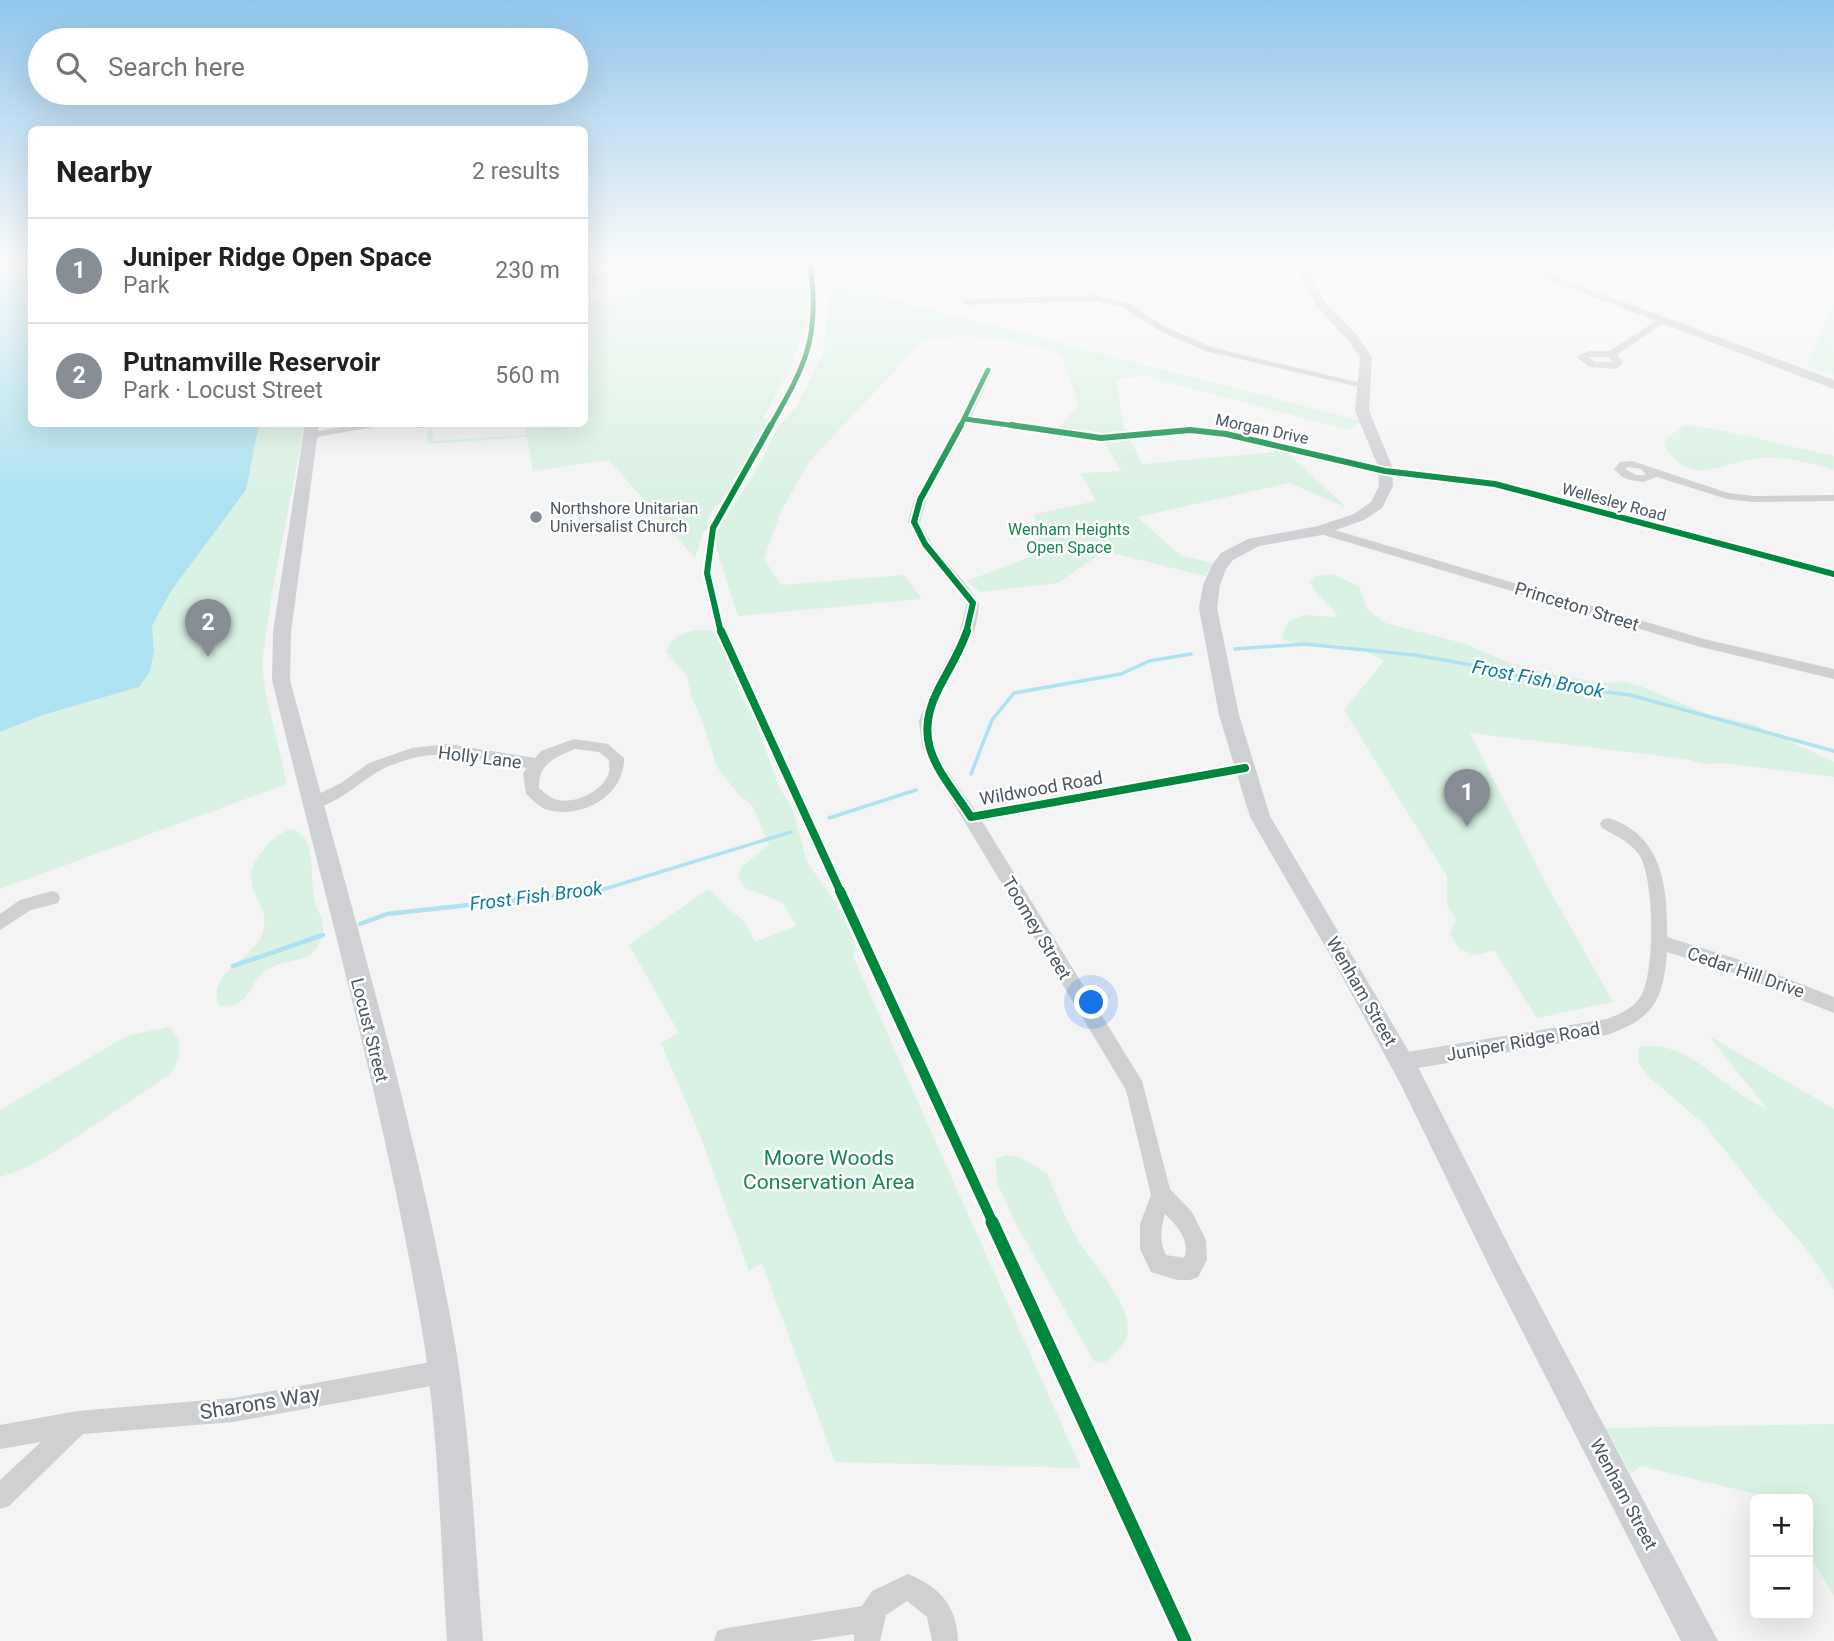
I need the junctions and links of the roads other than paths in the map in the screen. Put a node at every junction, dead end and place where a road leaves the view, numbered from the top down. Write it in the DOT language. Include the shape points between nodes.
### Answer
graph roads {
  1 [pos="1189,341"];
  2 [pos="1352,341"];
  3 [pos="1632,341"];
  4 [pos="1715,341"];
  5 [pos="1611,354"];
  6 [pos="988,370"];
  7 [pos="1364,385"];
  8 [pos="1834,385"];
  9 [pos="965,419"];
  10 [pos="337,427"];
  11 [pos="312,429"];
  12 [pos="1385,471"];
  13 [pos="1651,472"];
  14 [pos="1834,498"];
  15 [pos="1321,530"];
  16 [pos="1834,574"];
  17 [pos="1834,674"];
  18 [pos="536,764"];
  19 [pos="1245,768"];
  20 [pos="311,804"];
  21 [pos="971,817"];
  22 [pos="1608,824"];
  23 [pos="52,898"];
  24 [pos="0,923"];
  25 [pos="1658,942"];
  26 [pos="1834,1005"];
  27 [pos="1401,1062"];
  28 [pos="1161,1195"];
  29 [pos="442,1372"];
  30 [pos="78,1423"];
  31 [pos="0,1437"];
  32 [pos="0,1497"];
  33 [pos="867,1629"];
  34 [pos="465,1641"];
  35 [pos="727,1641"];
  36 [pos="945,1641"];
  37 [pos="1700,1641"];
  1 -- 7 [label="street"];
  2 -- 7 [label="main road" via="1365,356"];
  3 -- 5 [label="street"];
  4 -- 8 [label="main road"];
  6 -- 9 [label="street, Wildwood Road"];
  7 -- 12 [label="main road" via="1363,416"];
  9 -- 12 [label="street, Morgan Drive" via="1101,438 1206,431"];
  9 -- 21 [label="street, Wildwood Road" via="920,500 914,522 922,541 973,603 964,641 925,722 933,754"];
  10 -- 11 [label="street"];
  11 -- 20 [label="main road, Locust Street" via="279,660"];
  12 -- 15 [label="main road, Wenham Street" via="1386,485 1378,505 1349,522"];
  12 -- 16 [label="street, Wellesley Road" via="1495,484"];
  13 -- 14 [label="street" via="1727,496"];
  15 -- 17 [label="street, Princeton Street" via="1702,643"];
  15 -- 19 [label="main road, Wenham Street" via="1245,543 1224,558 1209,590 1209,615 1229,715"];
  18 -- 18 [label="street, Holly Lane" via="531,790 556,806 594,799 614,782 618,771 611,753 589,744 559,748"];
  18 -- 20 [label="street, Holly Lane" via="448,749 412,753 374,767"];
  19 -- 21 [label="street, Wildwood Road"];
  19 -- 27 [label="main road, Wenham Street" via="1260,817"];
  20 -- 29 [label="main road, Locust Street" via="401,1150"];
  21 -- 28 [label="street, Toomey Street" via="1135,1087"];
  22 -- 25 [label="street, Juniper Ridge Road" via="1637,841 1650,859 1658,897"];
  23 -- 24 [label="street" via="26,905"];
  25 -- 26 [label="street, Cedar Hill Drive" via="1731,964"];
  25 -- 27 [label="street, Juniper Ridge Road" via="1649,999 1624,1021"];
  27 -- 37 [label="main road, Wenham Street"];
  29 -- 30 [label="street, Sharons Way" via="233,1410"];
  29 -- 34 [label="main road, Locust Street"];
  30 -- 31 [label="street, Sharons Way"];
  30 -- 32 [label="street"];
  33 -- 35 [label="street"];
  33 -- 36 [label="street" via="884,1596 908,1587 931,1598 946,1625"];
}
